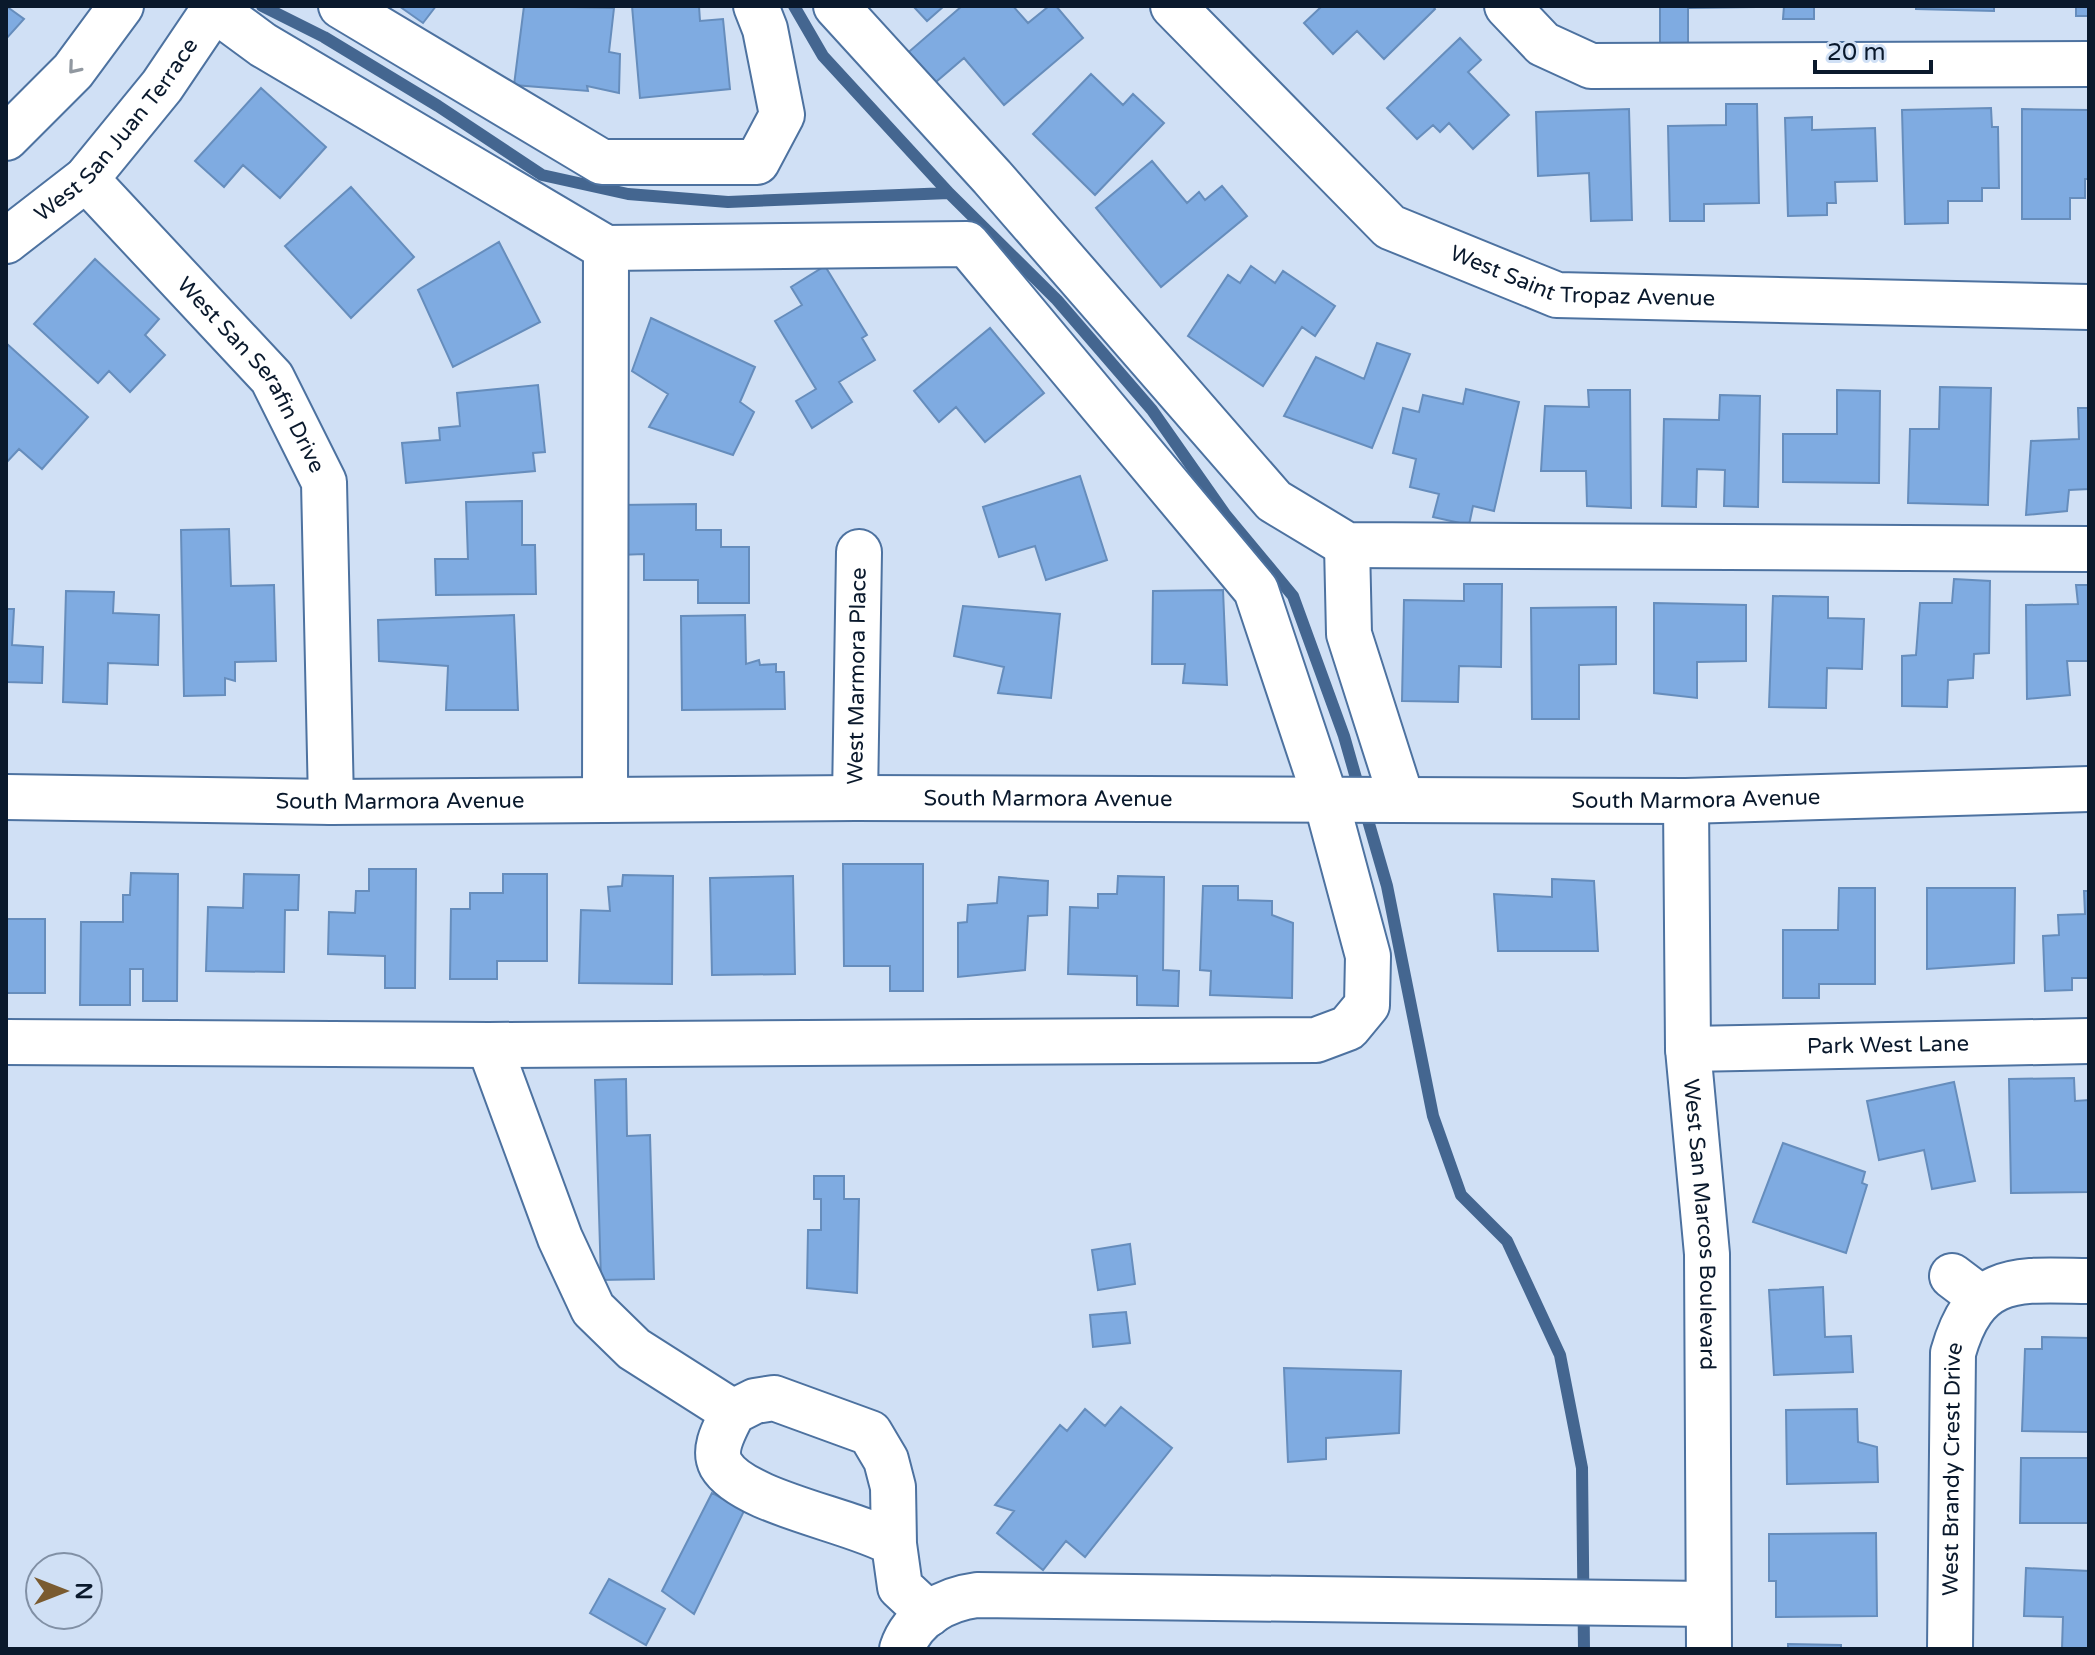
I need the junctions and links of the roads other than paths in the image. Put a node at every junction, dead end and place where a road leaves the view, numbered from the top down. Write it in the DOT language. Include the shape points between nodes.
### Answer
graph roads {
  1 [pos="121,6"];
  2 [pos="341,6"];
  3 [pos="756,6"];
  4 [pos="836,6"];
  5 [pos="1507,6"];
  6 [pos="215,8"];
  7 [pos="1184,10"];
  8 [pos="2089,64"];
  9 [pos="6,138"];
  10 [pos="86,179"];
  11 [pos="6,241"];
  12 [pos="606,248"];
  13 [pos="2089,307"];
  14 [pos="1347,545"];
  15 [pos="2089,549"];
  16 [pos="859,552"];
  17 [pos="2089,789"];
  18 [pos="6,797"];
  19 [pos="855,798"];
  20 [pos="605,800"];
  21 [pos="1326,800"];
  22 [pos="1402,800"];
  23 [pos="1686,801"];
  24 [pos="331,802"];
  25 [pos="2089,1041"];
  26 [pos="6,1042"];
  27 [pos="489,1045"];
  28 [pos="1688,1049"];
  29 [pos="2089,1281"];
  30 [pos="733,1412"];
  31 [pos="894,1544"];
  32 [pos="1708,1604"];
  33 [pos="929,1614"];
  34 [pos="902,1649"];
  35 [pos="1709,1649"];
  36 [pos="1950,1649"];
  1 -- 9 [label="street, one-way" via="73,71"];
  2 -- 3 [label="street" via="602,162 757,162 782,115"];
  4 -- 14 [label="street" via="1274,501"];
  5 -- 8 [label="street" via="1543,44 1591,66"];
  6 -- 10 [label="street, West San Juan Terrace" via="162,86"];
  6 -- 12 [label="street" via="263,45"];
  7 -- 13 [label="street, West Saint Tropaz Avenue" via="1390,227 1557,295"];
  10 -- 11 [label="street, West San Juan Terrace"];
  10 -- 24 [label="street, West San Serafin Drive" via="272,378 324,482"];
  12 -- 20 [label="street"];
  12 -- 21 [label="street" via="967,244 1256,590"];
  14 -- 15 [label="street"];
  14 -- 22 [label="street" via="1349,634"];
  16 -- 19 [label="street, West Marmora Place"];
  17 -- 23 [label="street, South Marmora Avenue"];
  18 -- 24 [label="street, South Marmora Avenue"];
  19 -- 20 [label="street, South Marmora Avenue"];
  19 -- 21 [label="street, South Marmora Avenue"];
  20 -- 24 [label="street, South Marmora Avenue"];
  21 -- 22 [label="street, South Marmora Avenue"];
  21 -- 27 [label="street" via="1368,956 1367,1005 1348,1028 1316,1040"];
  22 -- 23 [label="street, South Marmora Avenue"];
  23 -- 28 [label="street, West San Marcos Boulevard"];
  25 -- 28 [label="street, Park West Lane"];
  26 -- 27 [label="street"];
  27 -- 30 [label="street" via="560,1238 593,1309 634,1349"];
  28 -- 32 [label="street, West San Marcos Boulevard" via="1707,1254"];
  29 -- 36 [label="street, West Brandy Crest Drive" via="2020,1280 1966,1287 1968,1314 1953,1353"];
  30 -- 31 [label="street" via="718,1449 721,1465 740,1481 778,1502 873,1531"];
  30 -- 31 [label="street" via="774,1398 870,1433 886,1460 893,1487"];
  31 -- 33 [label="street" via="900,1587"];
  32 -- 33 [label="street" via="977,1595 942,1604"];
  32 -- 35 [label="street, West San Marcos Boulevard"];
  33 -- 34 [label="street" via="916,1624"];
}
